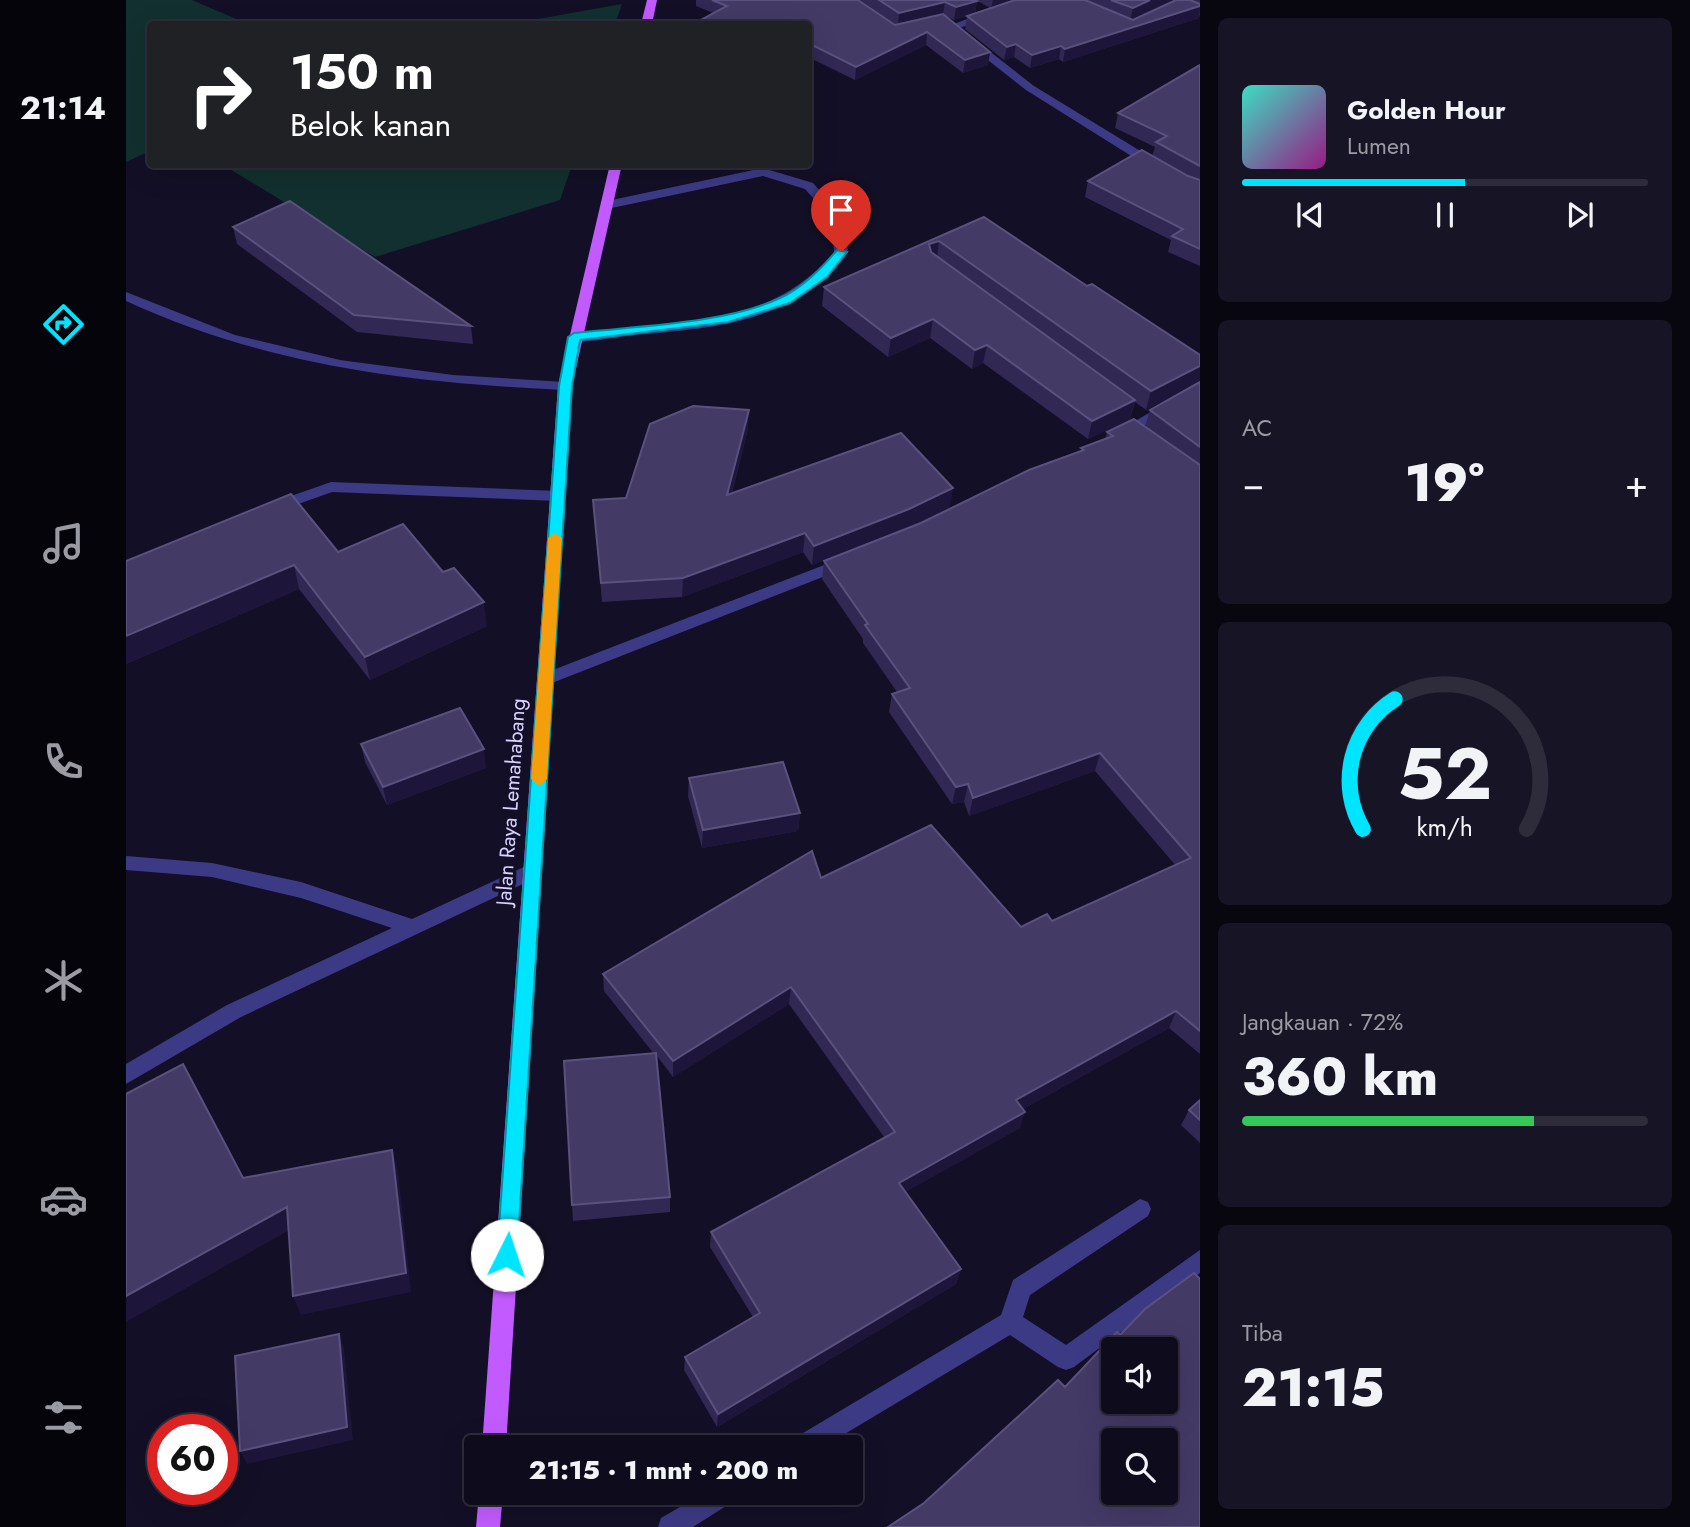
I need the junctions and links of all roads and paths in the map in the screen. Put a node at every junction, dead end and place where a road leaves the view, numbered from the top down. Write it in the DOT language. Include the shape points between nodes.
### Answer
graph roads {
  1 [pos="652,0"];
  2 [pos="972,5"];
  3 [pos="647,21"];
  4 [pos="615,168"];
  5 [pos="1166,173"];
  6 [pos="607,205"];
  7 [pos="126,296"];
  8 [pos="574,337"];
  9 [pos="565,386"];
  10 [pos="1200,388"];
  11 [pos="1106,440"];
  12 [pos="558,496"];
  13 [pos="257,514"];
  14 [pos="862,555"];
  15 [pos="546,679"];
  16 [pos="126,863"];
  17 [pos="533,871"];
  18 [pos="415,928"];
  19 [pos="126,1074"];
  20 [pos="1140,1209"];
  21 [pos="1200,1260"];
  22 [pos="1010,1322"];
  23 [pos="495,1435"];
  24 [pos="821,1435"];
  25 [pos="490,1505"];
  26 [pos="706,1505"];
  27 [pos="488,1527"];
  28 [pos="670,1527"];
  1 -- 3 [label="main road"];
  2 -- 5 [label="street" via="994,13 948,24 1030,88"];
  4 -- 6 [label="main road, Jalan Raya Lemahabang"];
  6 -- 8 [label="main road, Jalan Raya Lemahabang"];
  6 -- 8 [label="street" via="763,172 808,186 838,218 841,252 823,274 786,301 728,318"];
  7 -- 9 [label="street" via="219,335 298,356 383,372"];
  8 -- 9 [label="main road, Jalan Raya Lemahabang"];
  9 -- 12 [label="main road, Jalan Raya Lemahabang"];
  10 -- 11 [label="street" via="1140,415 1135,432"];
  12 -- 13 [label="street" via="331,487"];
  12 -- 15 [label="main road, Jalan Raya Lemahabang"];
  14 -- 15 [label="street"];
  15 -- 17 [label="main road, Jalan Raya Lemahabang"];
  16 -- 18 [label="street" via="212,870 301,890"];
  17 -- 18 [label="street"];
  17 -- 23 [label="main road, Jalan Raya Lemahabang"];
  18 -- 19 [label="street" via="234,1011"];
  20 -- 22 [label="street" via="1021,1287"];
  21 -- 22 [label="street" via="1066,1359"];
  22 -- 24 [label="street"];
  25 -- 27 [label="main road"];
  26 -- 28 [label="street"];
}
